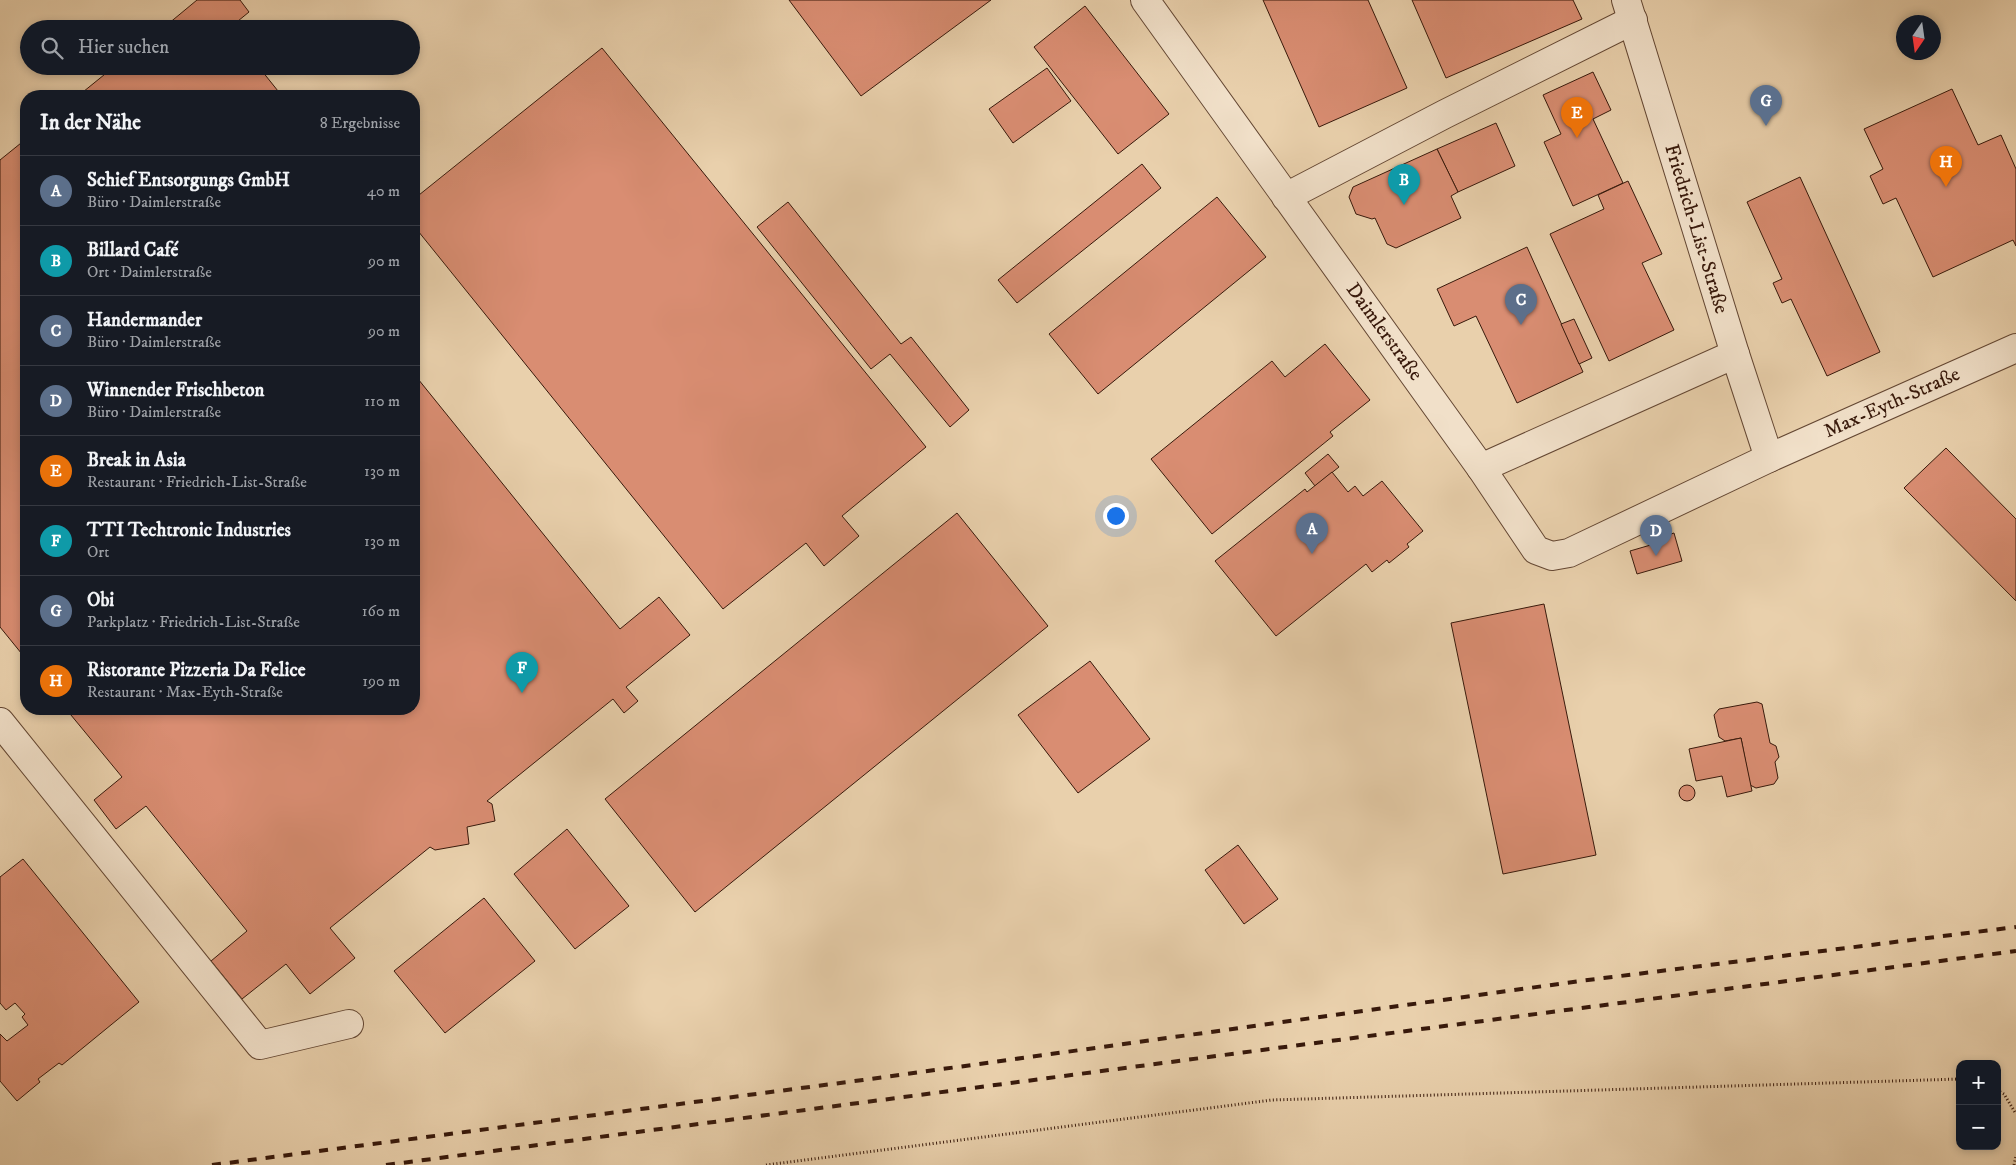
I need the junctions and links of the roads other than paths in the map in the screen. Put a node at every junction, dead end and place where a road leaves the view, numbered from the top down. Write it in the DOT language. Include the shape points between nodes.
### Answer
graph roads {
  1 [pos="1145,0"];
  2 [pos="1629,10"];
  3 [pos="1286,197"];
  4 [pos="2016,348"];
  5 [pos="1735,354"];
  6 [pos="1769,458"];
  7 [pos="1481,468"];
  8 [pos="0,722"];
  9 [pos="349,1024"];
  1 -- 3 [label="street, Daimlerstraße"];
  2 -- 3 [label="street" via="1444,114"];
  2 -- 5 [label="street, Friedrich-List-Straße"];
  3 -- 7 [label="street, Daimlerstraße"];
  4 -- 6 [label="street, Max-Eyth-Straße"];
  5 -- 6 [label="street, Friedrich-List-Straße"];
  5 -- 7 [label="street"];
  6 -- 7 [label="street, Daimlerstraße" via="1569,553 1552,556 1536,550"];
  8 -- 9 [label="street" via="260,1045"];
}
